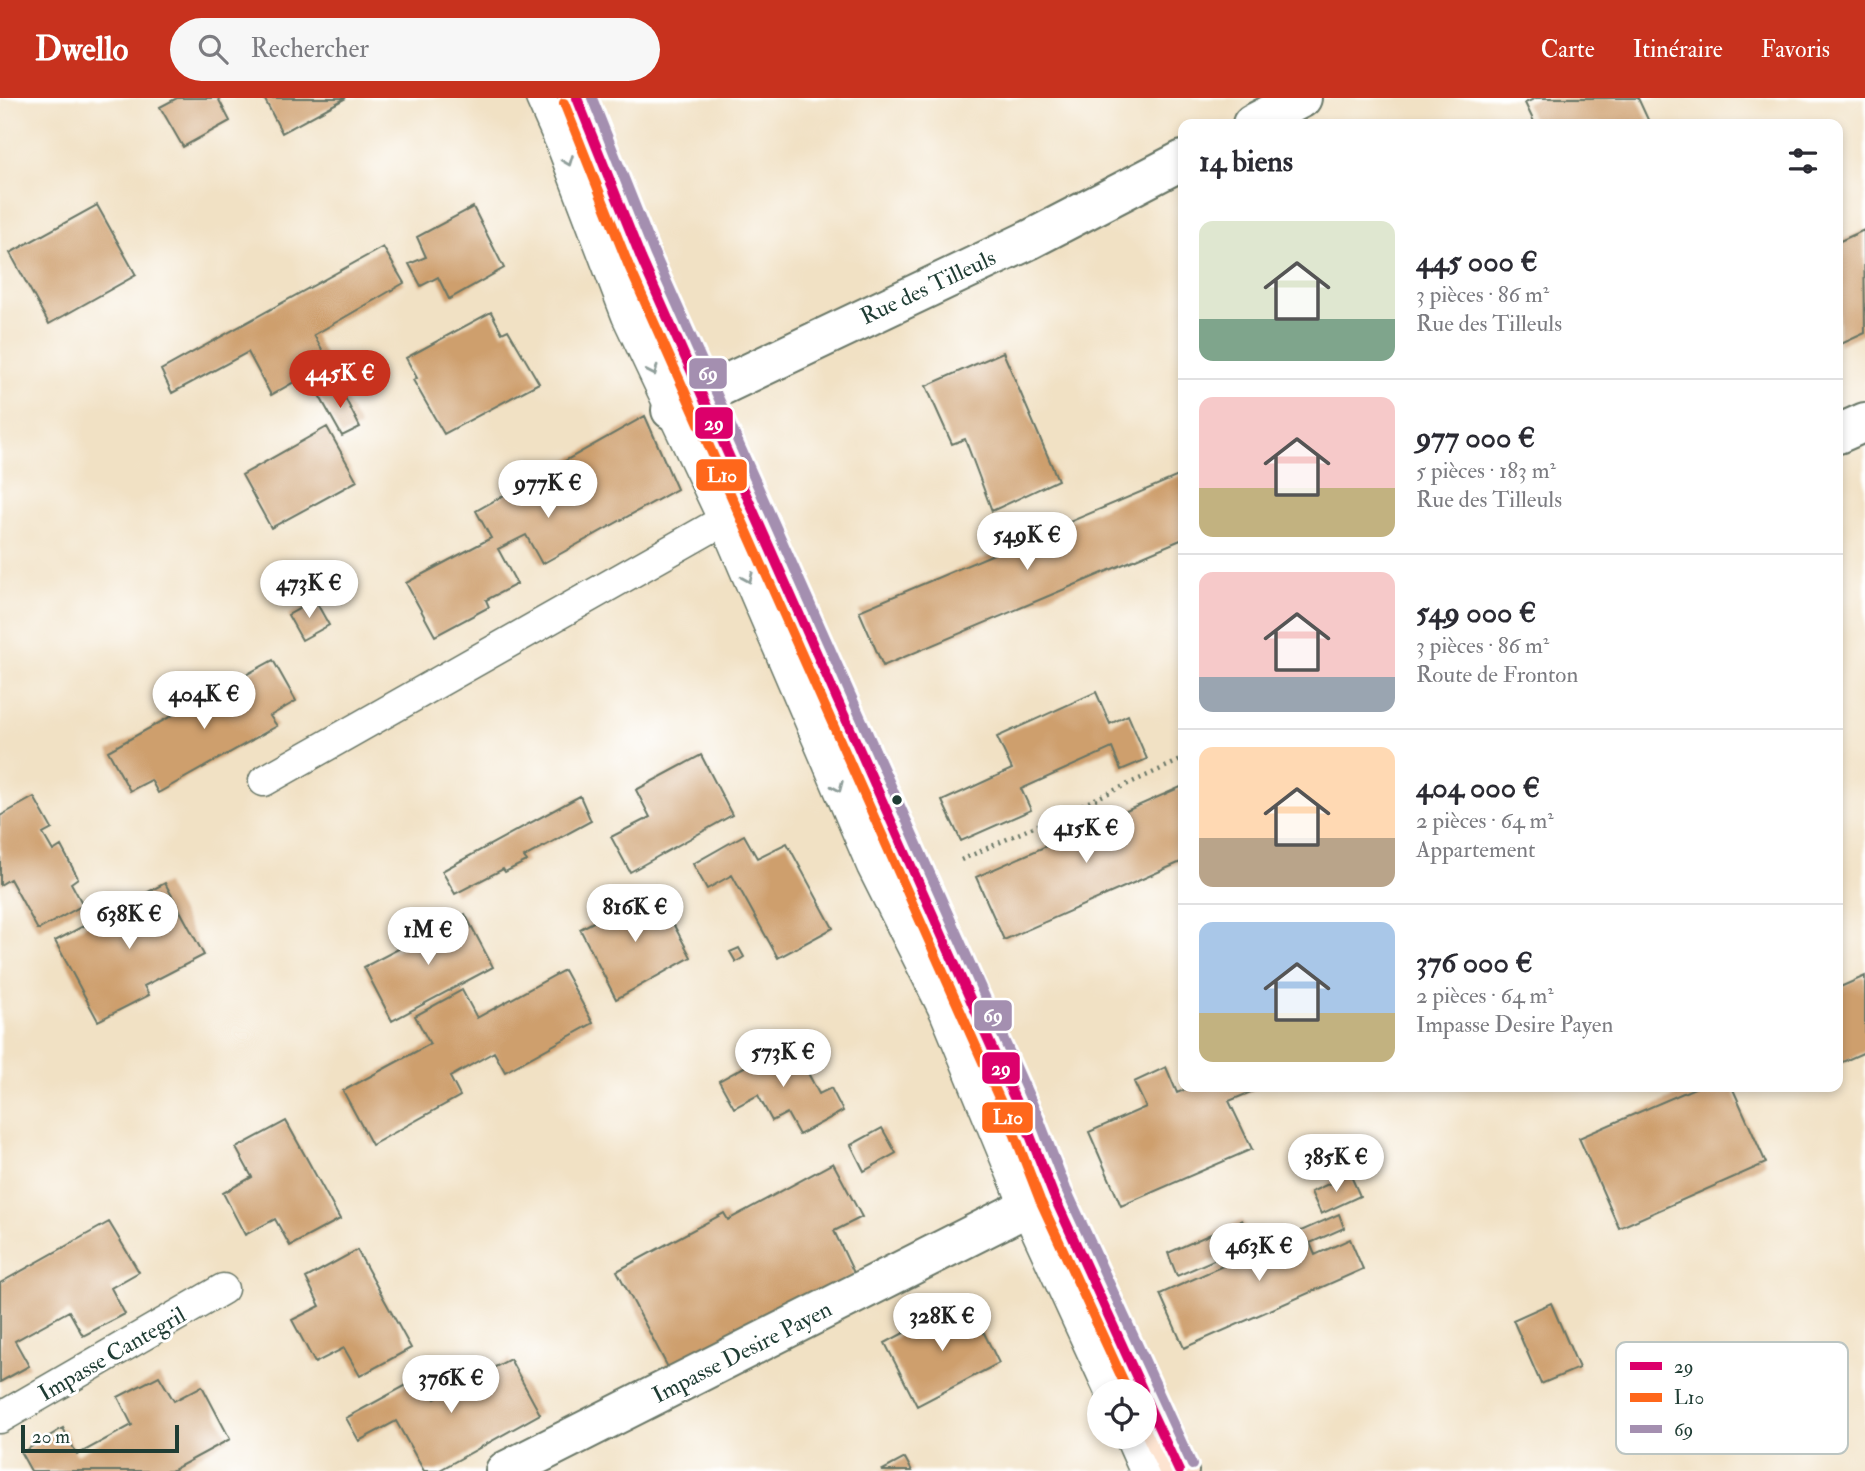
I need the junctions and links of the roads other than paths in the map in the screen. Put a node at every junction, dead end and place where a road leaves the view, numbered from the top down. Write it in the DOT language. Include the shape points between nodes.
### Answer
graph roads {
  1 [pos="541,98"];
  2 [pos="577,98"];
  3 [pos="1303,98"];
  4 [pos="1262,119"];
  5 [pos="1178,163"];
  6 [pos="686,403"];
  7 [pos="1865,422"];
  8 [pos="1843,432"];
  9 [pos="737,513"];
  10 [pos="264,781"];
  11 [pos="1040,1201"];
  12 [pos="223,1289"];
  13 [pos="1106,1379"];
  14 [pos="1136,1379"];
  15 [pos="0,1418"];
  16 [pos="1157,1422"];
  17 [pos="1135,1449"];
  18 [pos="506,1471"];
  19 [pos="1145,1471"];
  20 [pos="1179,1471"];
  1 -- 6 [label="lane, one-way" via="627,316"];
  2 -- 6 [label="main road" via="640,258"];
  3 -- 4 [label="street"];
  5 -- 6 [label="street, Rue des Tilleuls" via="1029,240"];
  6 -- 9 [label="main road"];
  7 -- 8 [label="street"];
  9 -- 10 [label="lane"];
  9 -- 11 [label="lane, one-way" via="872,866"];
  9 -- 11 [label="main road" via="918,882 1024,1120"];
  11 -- 13 [label="lane"];
  11 -- 14 [label="main road"];
  11 -- 18 [label="street, Impasse Desire Payen"];
  12 -- 15 [label="lane, Impasse Cantegril"];
  16 -- 20 [label="main road"];
  17 -- 19 [label="lane"];
}
